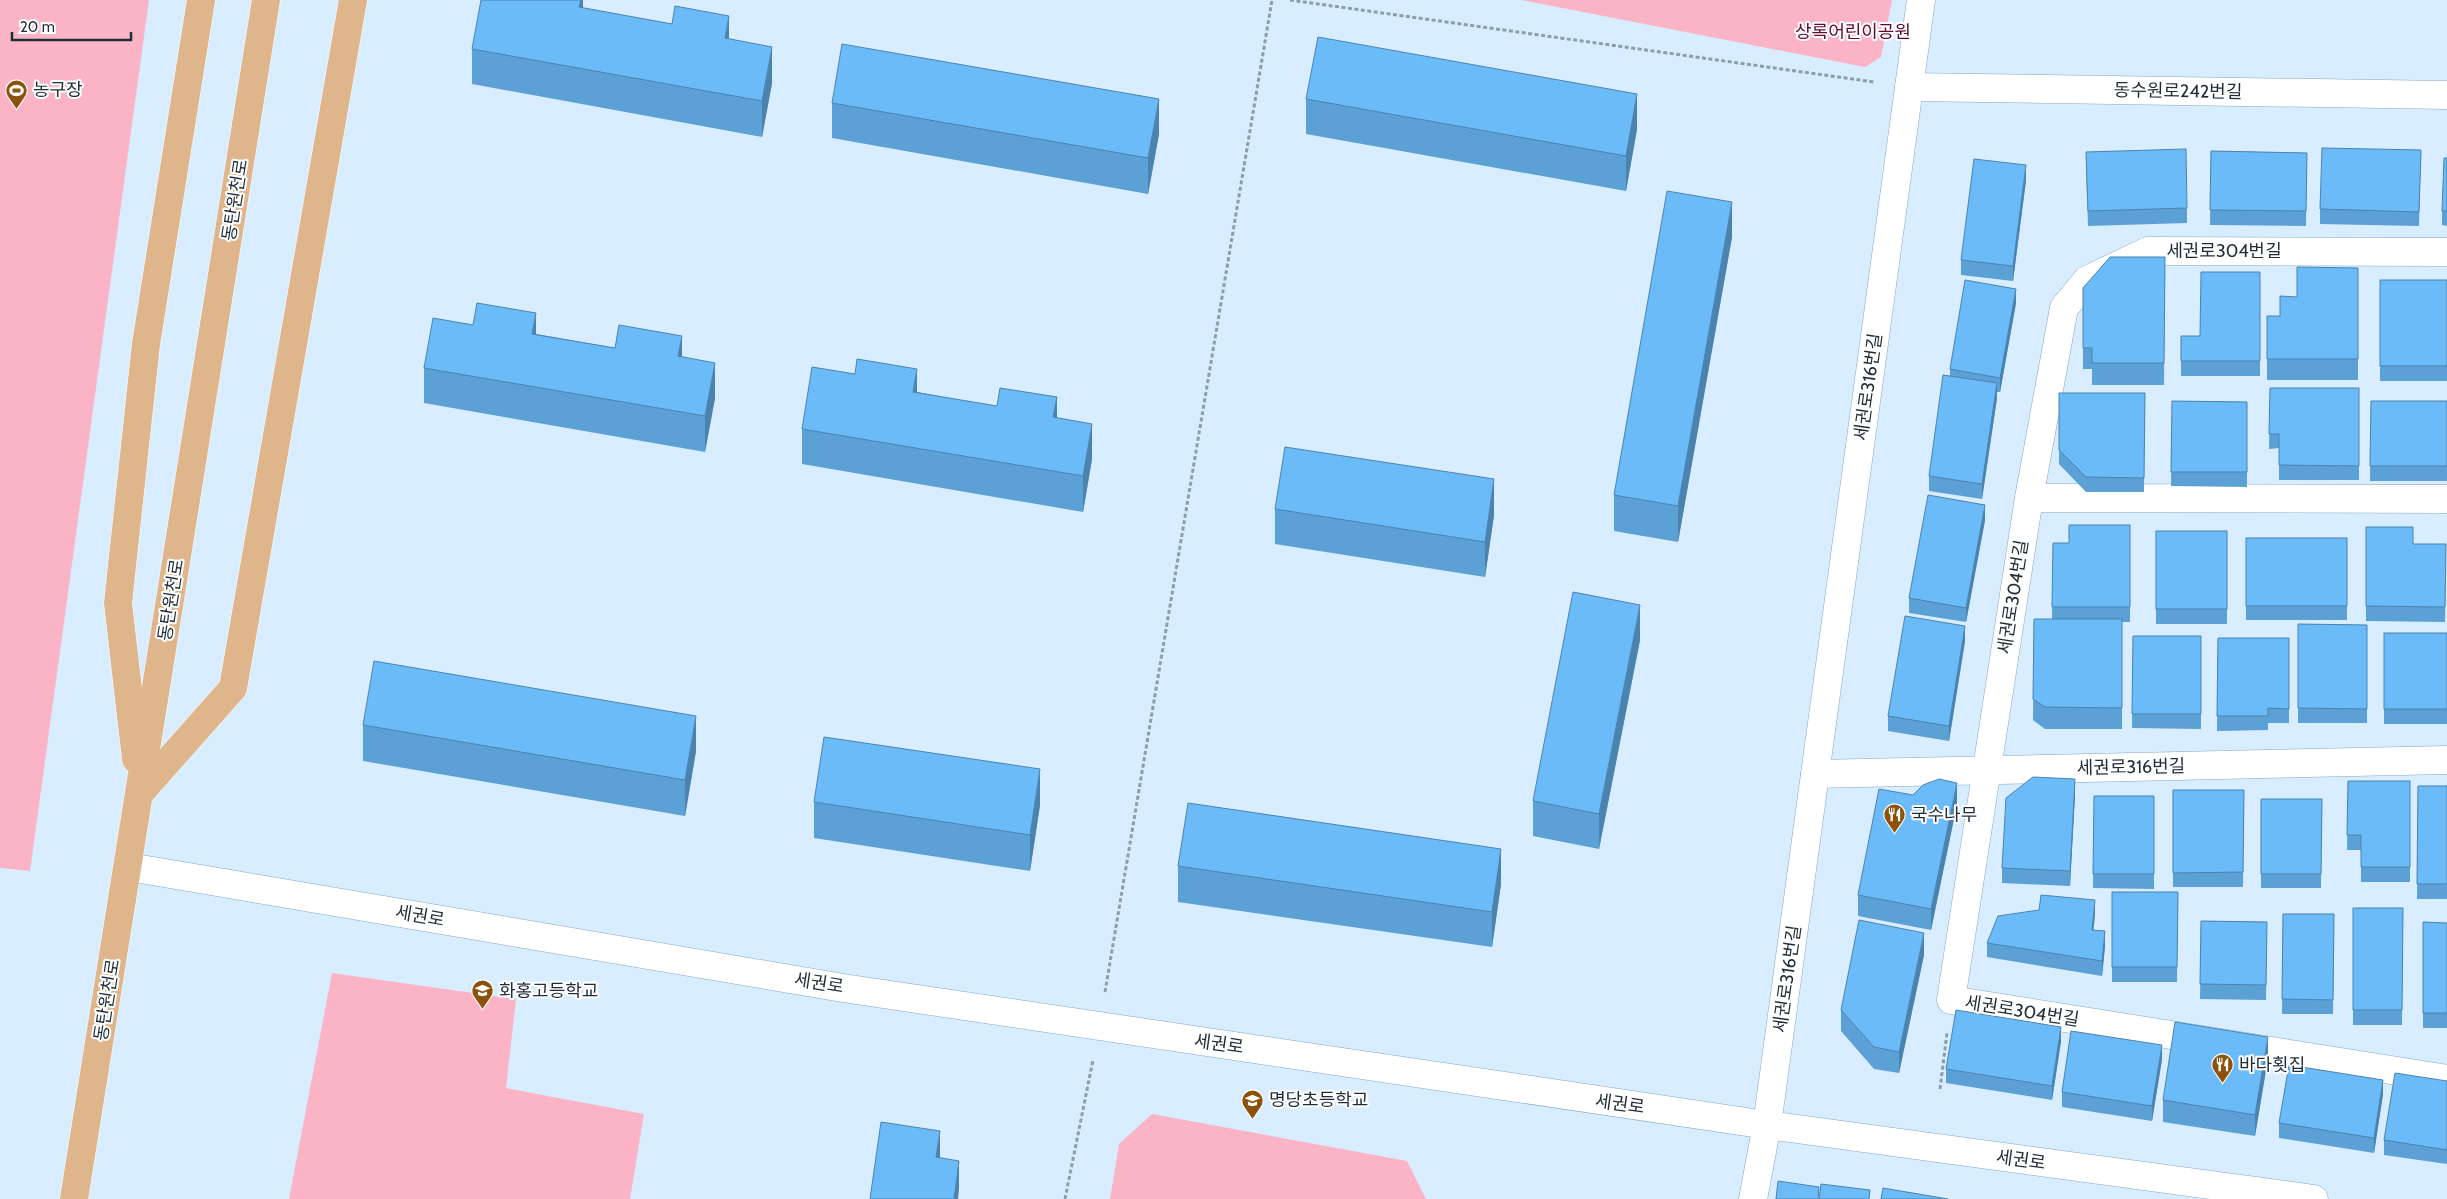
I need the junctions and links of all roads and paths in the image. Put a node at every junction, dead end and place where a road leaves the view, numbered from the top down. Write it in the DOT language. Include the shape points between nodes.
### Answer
graph roads {
  1 [pos="201,0"];
  2 [pos="266,0"];
  3 [pos="353,0"];
  4 [pos="1272,0"];
  5 [pos="1290,0"];
  6 [pos="1921,0"];
  7 [pos="1909,88"];
  8 [pos="2447,95"];
  9 [pos="2447,252"];
  10 [pos="2029,498"];
  11 [pos="2447,500"];
  12 [pos="2447,760"];
  13 [pos="1985,771"];
  14 [pos="1815,774"];
  15 [pos="140,793"];
  16 [pos="128,867"];
  17 [pos="1951,1000"];
  18 [pos="1100,1026"];
  19 [pos="2447,1079"];
  20 [pos="1940,1089"];
  21 [pos="1767,1125"];
  22 [pos="74,1199"];
  23 [pos="1065,1199"];
  24 [pos="1752,1199"];
  25 [pos="2314,1199"];
  1 -- 15 [label="main road" via="146,344 118,603"];
  2 -- 15 [label="main road, 동탄원천로"];
  3 -- 15 [label="main road" via="233,688"];
  4 -- 18 [label="path"];
  5 -- 7 [label="path"];
  6 -- 7 [label="street, 세권로316번길"];
  7 -- 8 [label="street, 동수원로242번길"];
  7 -- 14 [label="street, 세권로316번길"];
  9 -- 10 [label="street, 세권로304번길" via="2148,251 2087,280 2064,308"];
  10 -- 11 [label="street"];
  10 -- 13 [label="street, 세권로304번길"];
  12 -- 13 [label="street, 세권로316번길"];
  13 -- 14 [label="street, 세권로316번길"];
  13 -- 17 [label="street, 세권로304번길"];
  14 -- 21 [label="street, 세권로316번길"];
  15 -- 16 [label="main road, 동탄원천로"];
  16 -- 18 [label="street, 세권로" via="843,988"];
  16 -- 22 [label="main road, 동탄원천로"];
  17 -- 19 [label="street, 세권로304번길"];
  17 -- 20 [label="path"];
  18 -- 21 [label="street, 세권로"];
  18 -- 23 [label="path"];
  21 -- 24 [label="street, 세권로316번길"];
  21 -- 25 [label="street, 세권로"];
}
